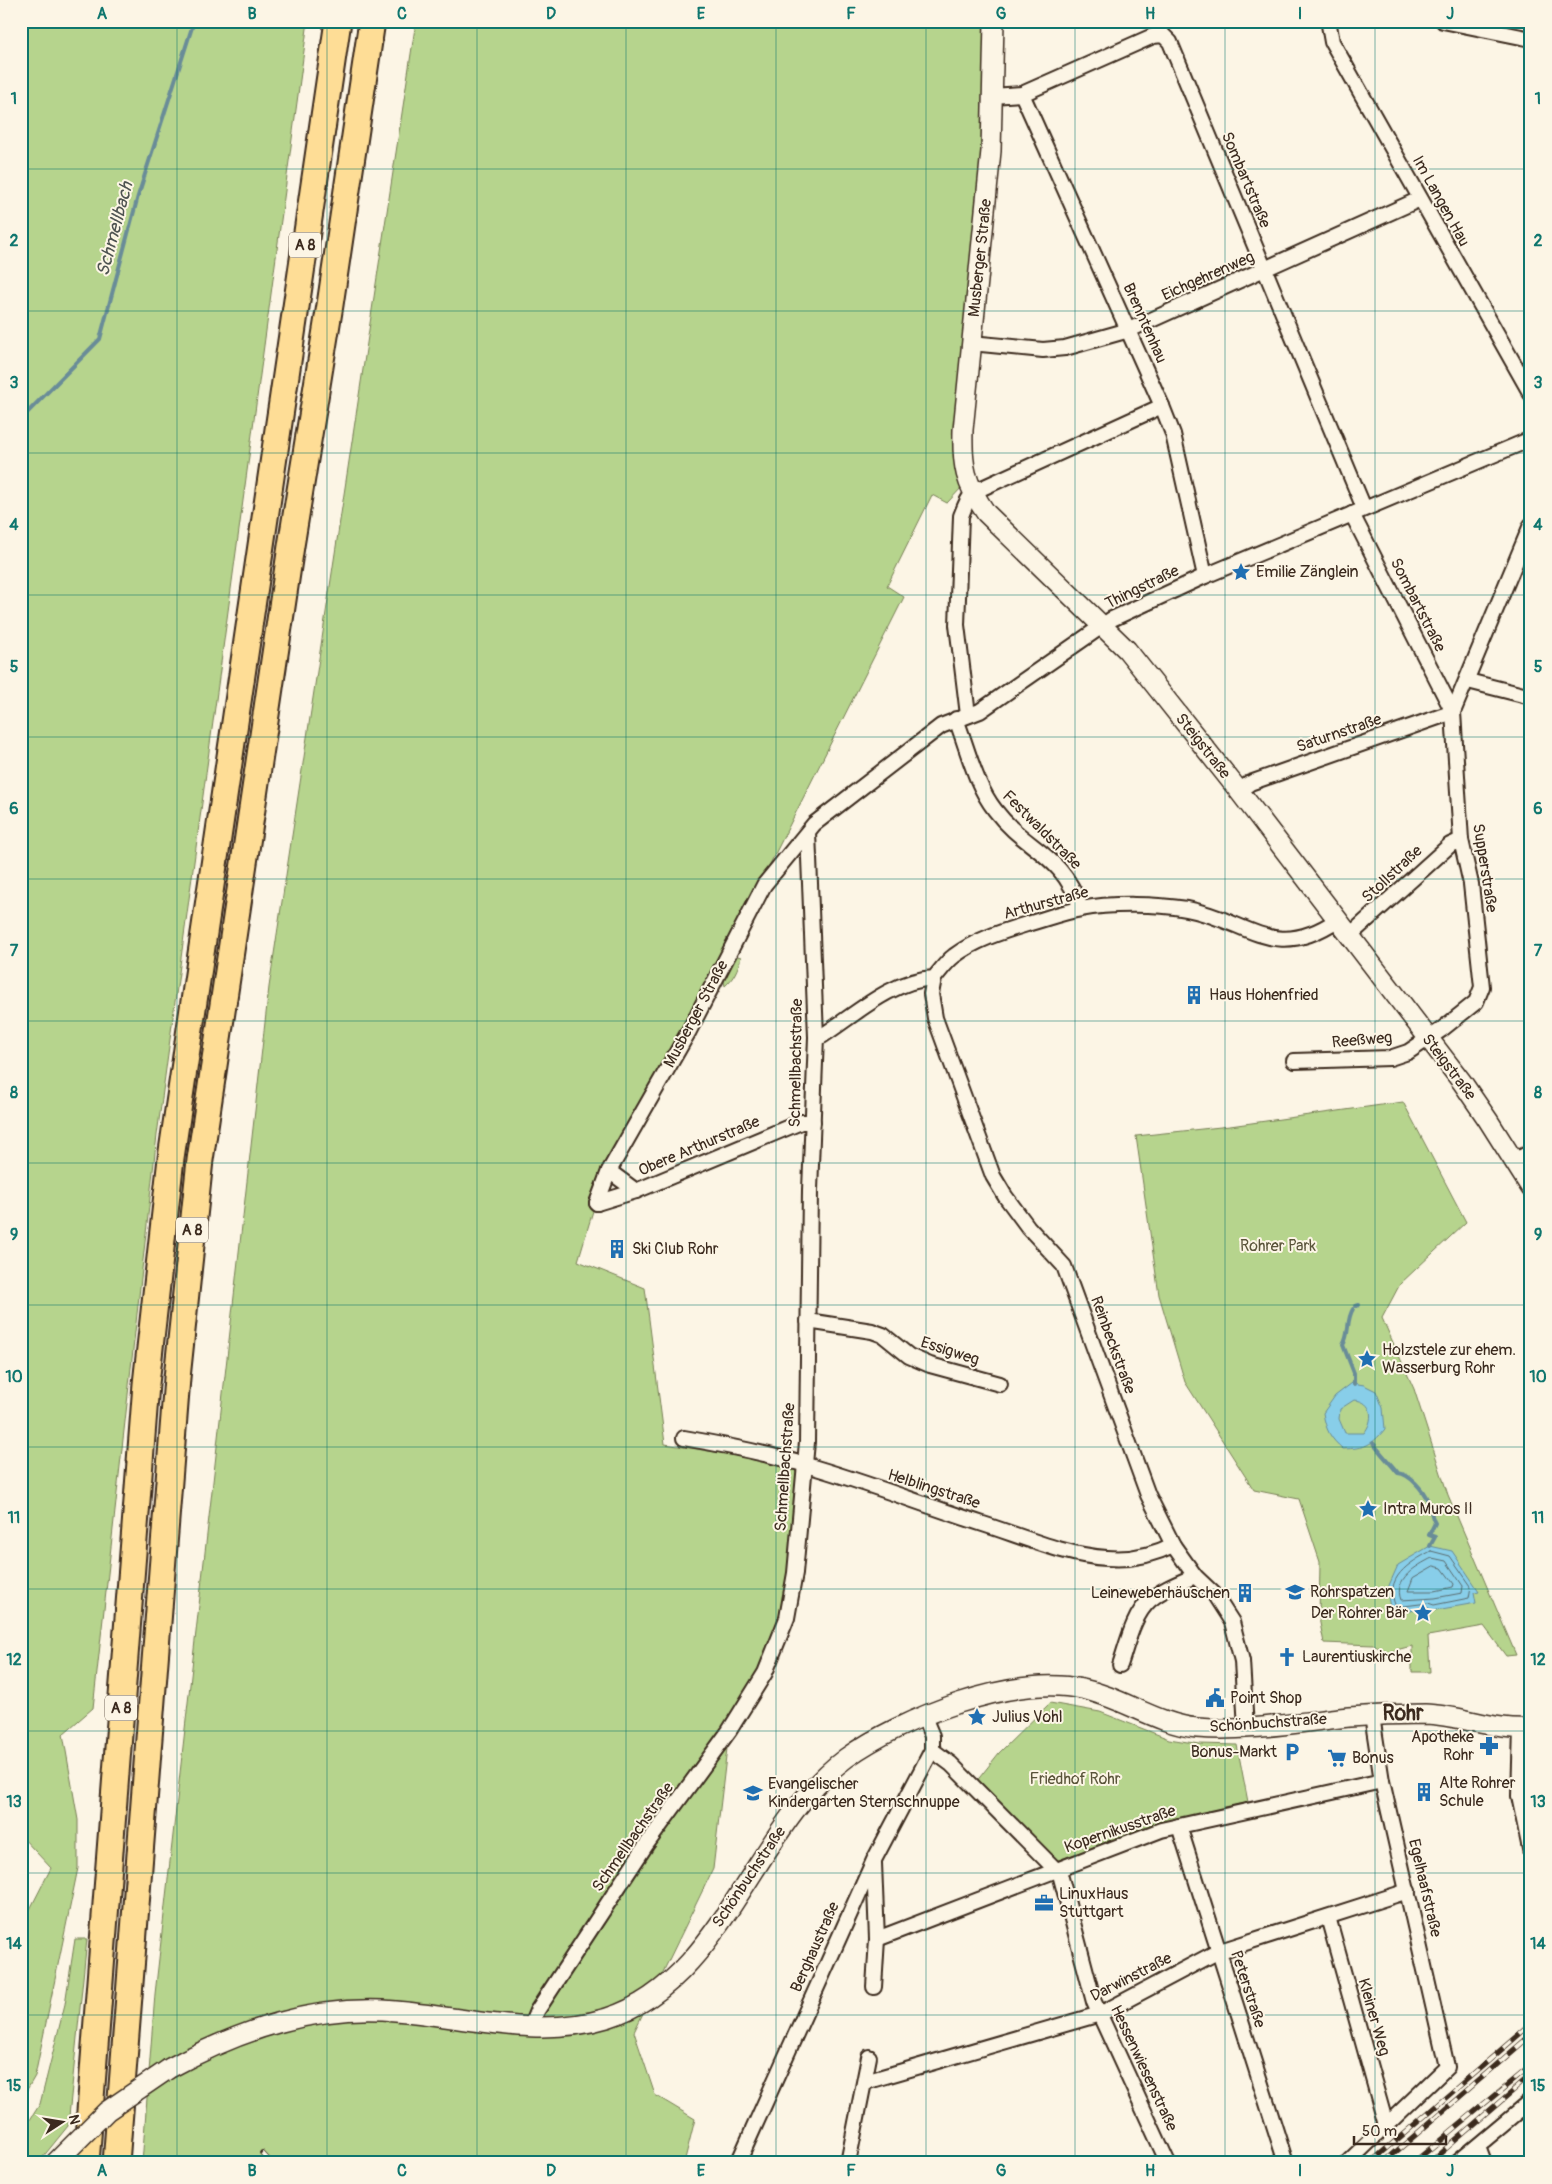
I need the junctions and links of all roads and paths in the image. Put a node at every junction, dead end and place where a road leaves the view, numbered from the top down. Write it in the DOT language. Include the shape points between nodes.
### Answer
graph roads {
  1 [pos="338,21"];
  2 [pos="372,21"];
  3 [pos="994,21"];
  4 [pos="1331,21"];
  5 [pos="1443,21"];
  6 [pos="1531,40"];
  7 [pos="1022,94"];
  8 [pos="992,96"];
  9 [pos="1420,199"];
  10 [pos="1264,271"];
  11 [pos="1129,330"];
  12 [pos="971,343"];
  13 [pos="1531,394"];
  14 [pos="1162,406"];
  15 [pos="1531,439"];
  16 [pos="972,493"];
  17 [pos="1358,511"];
  18 [pos="1531,525"];
  19 [pos="1205,576"];
  20 [pos="1104,626"];
  21 [pos="1468,681"];
  22 [pos="1531,697"];
  23 [pos="1453,712"];
  24 [pos="962,717"];
  25 [pos="1239,791"];
  26 [pos="808,832"];
  27 [pos="1461,840"];
  28 [pos="1082,909"];
  29 [pos="1337,920"];
  30 [pos="1349,936"];
  31 [pos="934,978"];
  32 [pos="816,1037"];
  33 [pos="1428,1038"];
  34 [pos="1294,1061"];
  35 [pos="813,1122"];
  36 [pos="1523,1156"];
  37 [pos="609,1172"];
  38 [pos="1531,1188"];
  39 [pos="636,1191"];
  40 [pos="597,1203"];
  41 [pos="808,1321"];
  42 [pos="1000,1384"];
  43 [pos="684,1438"];
  44 [pos="805,1464"];
  45 [pos="1173,1545"];
  46 [pos="1195,1576"];
  47 [pos="1120,1665"];
  48 [pos="1372,1716"];
  49 [pos="924,1717"];
  50 [pos="1246,1728"];
  51 [pos="1526,1728"];
  52 [pos="932,1750"];
  53 [pos="1382,1781"];
  54 [pos="1179,1826"];
  55 [pos="1531,1854"];
  56 [pos="874,1860"];
  57 [pos="1056,1869"];
  58 [pos="1408,1891"];
  59 [pos="1328,1917"];
  60 [pos="877,1939"];
  61 [pos="1217,1952"];
  62 [pos="874,1987"];
  63 [pos="1100,2014"];
  64 [pos="530,2028"];
  65 [pos="869,2057"];
  66 [pos="866,2082"];
  67 [pos="1531,2101"];
  68 [pos="1386,2125"];
  69 [pos="1477,2146"];
  70 [pos="55,2163"];
  71 [pos="86,2163"];
  72 [pos="116,2163"];
  73 [pos="738,2163"];
  74 [pos="848,2163"];
  75 [pos="1168,2163"];
  76 [pos="1286,2163"];
  77 [pos="1347,2163"];
  78 [pos="1457,2163"];
  79 [pos="1483,2163"];
  1 -- 71 [label="highway, A 8" via="171,1158 146,1384"];
  2 -- 72 [label="highway, A 8" via="200,1160 177,1378"];
  3 -- 8 [label="main road, Musberger Straße"];
  4 -- 9 [label="street, Im Langen Hau" via="1332,42"];
  5 -- 6 [label="street"];
  7 -- 8 [label="street, Sombartstraße"];
  7 -- 10 [label="street, Sombartstraße" via="1153,36 1163,35 1170,42"];
  7 -- 11 [label="street, Brenntenhau"];
  8 -- 12 [label="main road, Musberger Straße" via="991,151"];
  9 -- 10 [label="street, Eichgehrenweg"];
  9 -- 13 [label="street, Im Langen Hau"];
  10 -- 11 [label="street, Eichgehrenweg"];
  10 -- 17 [label="street, Sombartstraße"];
  11 -- 12 [label="street, Eichgehrenweg" via="1065,348 1043,350"];
  11 -- 14 [label="street, Brenntenhau"];
  12 -- 16 [label="main road, Musberger Straße" via="962,453 964,474"];
  14 -- 16 [label="street"];
  14 -- 19 [label="street, Brenntenhau" via="1173,434"];
  15 -- 17 [label="street, Thingstraße"];
  16 -- 20 [label="main road, Steigstraße" via="986,513"];
  16 -- 24 [label="street, Festwaldstraße" via="961,516 957,625"];
  17 -- 19 [label="street, Thingstraße"];
  17 -- 23 [label="street, Sombartstraße"];
  18 -- 21 [label="street, Supperstraße"];
  19 -- 20 [label="street, Thingstraße" via="1112,619"];
  20 -- 24 [label="street, Thingstraße" via="980,711"];
  20 -- 25 [label="main road, Steigstraße" via="1127,650"];
  21 -- 22 [label="street"];
  21 -- 23 [label="street, Supperstraße"];
  23 -- 25 [label="street, Saturnstraße" via="1250,784"];
  23 -- 27 [label="street, Supperstraße"];
  24 -- 26 [label="street, Thingstraße" via="941,726"];
  24 -- 28 [label="street, Festwaldstraße" via="986,798 996,812 1058,866 1068,878"];
  25 -- 29 [label="main road, Steigstraße"];
  26 -- 32 [label="street, Schmellbachstraße"];
  26 -- 37 [label="street, Musberger Straße" via="764,885 689,1031"];
  27 -- 30 [label="street, Stollstraße" via="1450,845"];
  27 -- 33 [label="street, Supperstraße" via="1471,884 1482,987 1476,1002"];
  28 -- 29 [label="street, Arthurstraße" via="1114,906 1187,909 1271,939 1288,940 1312,933"];
  28 -- 31 [label="street, Arthurstraße" via="975,942 953,956"];
  29 -- 30 [label="main road, Steigstraße"];
  30 -- 33 [label="main road, Steigstraße"];
  31 -- 32 [label="street" via="917,979 898,987"];
  31 -- 45 [label="street, Reinbeckstraße" via="931,994 935,1018 993,1176 1017,1213 1064,1266 1070,1278 1148,1496"];
  32 -- 35 [label="street, Schmellbachstraße"];
  33 -- 34 [label="street, Reeßweg" via="1408,1052 1390,1058"];
  33 -- 36 [label="main road, Steigstraße" via="1488,1120"];
  35 -- 39 [label="street, Obere Arthurstraße" via="801,1122"];
  35 -- 41 [label="street, Schmellbachstraße"];
  36 -- 38 [label="main road, Steigstraße"];
  37 -- 39 [label="street"];
  37 -- 40 [label="street, Musberger Straße"];
  39 -- 40 [label="street, Obere Arthurstraße"];
  41 -- 42 [label="street, Essigweg" via="872,1331 883,1335 909,1356 930,1365"];
  41 -- 44 [label="street, Schmellbachstraße" via="808,1442"];
  43 -- 44 [label="street, Helblingstraße"];
  44 -- 45 [label="street, Helblingstraße" via="1075,1553 1107,1558 1135,1557 1154,1554"];
  44 -- 64 [label="street, Schmellbachstraße" via="795,1573 787,1618 765,1672 536,2011"];
  45 -- 46 [label="street, Reinbeckstraße"];
  46 -- 47 [label="street" via="1168,1587 1148,1601 1136,1620"];
  46 -- 50 [label="street, Reinbeckstraße" via="1214,1594 1232,1622 1242,1660"];
  48 -- 50 [label="main road, Schönbuchstraße"];
  48 -- 51 [label="main road, Schönbuchstraße" via="1448,1716"];
  48 -- 53 [label="street, Egelhaafstraße"];
  49 -- 50 [label="main road, Schönbuchstraße" via="957,1703 1033,1684 1084,1689 1165,1721 1191,1727"];
  49 -- 52 [label="street" via="932,1736"];
  49 -- 64 [label="main road, Schönbuchstraße" via="858,1751 818,1782 797,1806 738,1897 697,1952 654,1994 604,2019 559,2028"];
  51 -- 55 [label="street" via="1519,1796"];
  52 -- 56 [label="street, Berghaustraße"];
  52 -- 57 [label="street, Hessenwiesenstraße" via="952,1764"];
  53 -- 54 [label="street, Kopernikusstraße"];
  53 -- 58 [label="street, Egelhaafstraße"];
  54 -- 57 [label="street, Kopernikusstraße"];
  54 -- 61 [label="street, Peterstraße"];
  56 -- 60 [label="street"];
  56 -- 73 [label="street, Berghaustraße"];
  57 -- 60 [label="street, Kopernikusstraße"];
  57 -- 63 [label="street, Hessenwiesenstraße"];
  58 -- 59 [label="street, Darwinstraße"];
  58 -- 68 [label="street, Egelhaafstraße" via="1448,2067"];
  59 -- 61 [label="street, Darwinstraße"];
  59 -- 68 [label="street, Kleiner Weg"];
  60 -- 62 [label="street"];
  61 -- 63 [label="street, Darwinstraße"];
  61 -- 76 [label="street, Peterstraße"];
  63 -- 66 [label="street, Darwinstraße"];
  63 -- 75 [label="street, Hessenwiesenstraße"];
  64 -- 70 [label="main road, Schönbuchstraße, bridge" via="392,2011 336,2012 296,2018 248,2031 170,2068 107,2111"];
  65 -- 66 [label="street"];
  66 -- 74 [label="street"];
  67 -- 69 [label="street"];
  68 -- 77 [label="street"];
  69 -- 78 [label="street"];
  69 -- 79 [label="street"];
}
